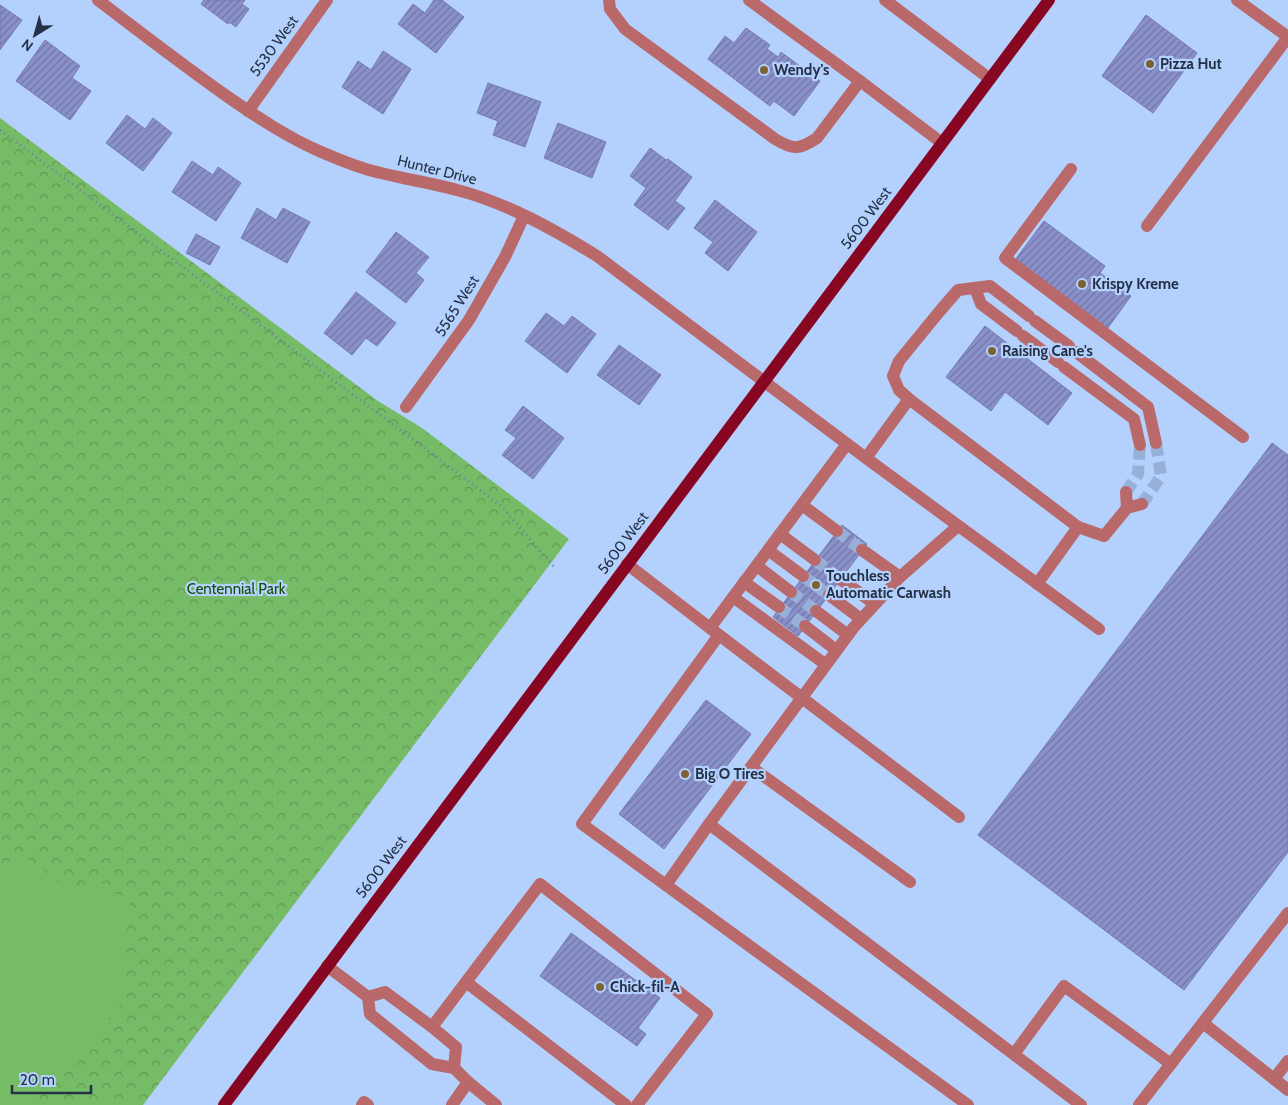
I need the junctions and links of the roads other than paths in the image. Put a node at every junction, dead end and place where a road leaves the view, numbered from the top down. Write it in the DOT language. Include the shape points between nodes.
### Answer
graph roads {
  1 [pos="98,0"];
  2 [pos="327,0"];
  3 [pos="609,0"];
  4 [pos="749,0"];
  5 [pos="1049,0"];
  6 [pos="1237,0"];
  7 [pos="893,2"];
  8 [pos="1288,37"];
  9 [pos="990,79"];
  10 [pos="860,81"];
  11 [pos="248,111"];
  12 [pos="942,143"];
  13 [pos="1071,169"];
  14 [pos="524,216"];
  15 [pos="1147,226"];
  16 [pos="975,288"];
  17 [pos="764,382"];
  18 [pos="909,399"];
  19 [pos="406,407"];
  20 [pos="1243,437"];
  21 [pos="1156,442"];
  22 [pos="847,444"];
  23 [pos="1140,445"];
  24 [pos="866,458"];
  25 [pos="1126,492"];
  26 [pos="1142,504"];
  27 [pos="802,505"];
  28 [pos="1127,508"];
  29 [pos="958,526"];
  30 [pos="1078,527"];
  31 [pos="837,531"];
  32 [pos="780,534"];
  33 [pos="768,550"];
  34 [pos="862,550"];
  35 [pos="815,560"];
  36 [pos="628,564"];
  37 [pos="757,566"];
  38 [pos="803,576"];
  39 [pos="900,577"];
  40 [pos="840,579"];
  41 [pos="744,582"];
  42 [pos="1037,584"];
  43 [pos="791,592"];
  44 [pos="829,595"];
  45 [pos="733,597"];
  46 [pos="875,604"];
  47 [pos="779,607"];
  48 [pos="816,611"];
  49 [pos="861,619"];
  50 [pos="805,626"];
  51 [pos="1100,630"];
  52 [pos="715,632"];
  53 [pos="848,635"];
  54 [pos="836,650"];
  55 [pos="825,664"];
  56 [pos="802,697"];
  57 [pos="751,767"];
  58 [pos="959,817"];
  59 [pos="709,824"];
  60 [pos="910,882"];
  61 [pos="666,885"];
  62 [pos="1288,914"];
  63 [pos="327,966"];
  64 [pos="466,982"];
  65 [pos="368,997"];
  66 [pos="1203,1023"];
  67 [pos="432,1027"];
  68 [pos="1014,1054"];
  69 [pos="1288,1061"];
  70 [pos="1171,1064"];
  71 [pos="454,1068"];
  72 [pos="1274,1079"];
  73 [pos="468,1082"];
  74 [pos="1288,1090"];
  75 [pos="224,1105"];
  76 [pos="362,1105"];
  77 [pos="368,1105"];
  78 [pos="452,1105"];
  79 [pos="496,1105"];
  80 [pos="626,1105"];
  81 [pos="637,1105"];
  82 [pos="968,1105"];
  83 [pos="1081,1105"];
  84 [pos="1139,1105"];
  1 -- 11 [label="street, Hunter Drive"];
  2 -- 11 [label="street, 5530 West"];
  3 -- 10 [label="street" via="610,9 625,29 788,146 798,148 817,138"];
  4 -- 10 [label="street"];
  5 -- 9 [label="main road, 5600 West"];
  6 -- 8 [label="street"];
  7 -- 9 [label="street"];
  8 -- 15 [label="street"];
  9 -- 12 [label="main road, 5600 West"];
  10 -- 12 [label="street"];
  11 -- 14 [label="street, Hunter Drive" via="288,136 346,162 481,197"];
  12 -- 17 [label="main road, 5600 West"];
  13 -- 20 [label="street" via="1005,258"];
  14 -- 17 [label="street, Hunter Drive" via="597,256"];
  14 -- 19 [label="street, 5565 West" via="469,320"];
  16 -- 18 [label="street" via="958,290 899,360 893,376 899,390"];
  16 -- 21 [label="street" via="990,286 1148,407"];
  16 -- 23 [label="street" via="981,304 1134,419"];
  17 -- 22 [label="street, Hunter Drive"];
  17 -- 36 [label="main road, 5600 West"];
  18 -- 24 [label="street"];
  18 -- 30 [label="street"];
  22 -- 24 [label="street, Hunter Drive"];
  22 -- 27 [label="street"];
  24 -- 29 [label="street, Hunter Drive"];
  25 -- 28 [label="street"];
  26 -- 28 [label="street"];
  27 -- 31 [label="street"];
  27 -- 32 [label="street"];
  28 -- 30 [label="street" via="1104,536"];
  29 -- 39 [label="street"];
  29 -- 42 [label="street, Hunter Drive"];
  30 -- 42 [label="street"];
  32 -- 33 [label="street"];
  32 -- 35 [label="street"];
  33 -- 37 [label="street"];
  33 -- 38 [label="street"];
  34 -- 39 [label="street"];
  36 -- 52 [label="street"];
  36 -- 63 [label="main road, 5600 West"];
  37 -- 41 [label="street"];
  37 -- 43 [label="street"];
  39 -- 46 [label="street"];
  40 -- 46 [label="street"];
  41 -- 45 [label="street"];
  41 -- 47 [label="street"];
  42 -- 51 [label="street, Hunter Drive"];
  44 -- 49 [label="street"];
  45 -- 52 [label="street"];
  45 -- 55 [label="street"];
  46 -- 49 [label="street"];
  48 -- 53 [label="street"];
  49 -- 53 [label="street"];
  50 -- 54 [label="street"];
  52 -- 56 [label="street"];
  52 -- 61 [label="street" via="582,824"];
  53 -- 54 [label="street"];
  54 -- 55 [label="street"];
  55 -- 56 [label="street"];
  56 -- 57 [label="street"];
  56 -- 58 [label="street"];
  57 -- 59 [label="street"];
  57 -- 60 [label="street"];
  59 -- 61 [label="street"];
  59 -- 68 [label="street"];
  61 -- 82 [label="street"];
  62 -- 66 [label="street"];
  63 -- 65 [label="street"];
  63 -- 75 [label="main road, 5600 West"];
  64 -- 67 [label="street"];
  64 -- 80 [label="street"];
  64 -- 81 [label="street" via="540,884 707,1014"];
  65 -- 67 [label="street" via="385,992"];
  65 -- 71 [label="street" via="370,1014 432,1064"];
  66 -- 70 [label="street"];
  66 -- 72 [label="street"];
  67 -- 71 [label="street" via="456,1047"];
  68 -- 70 [label="street" via="1064,986"];
  68 -- 83 [label="street"];
  69 -- 72 [label="street"];
  70 -- 84 [label="street"];
  71 -- 73 [label="street"];
  72 -- 74 [label="street"];
  73 -- 78 [label="street"];
  73 -- 79 [label="street"];
  76 -- 77 [label="street" via="364,1102"];
}
